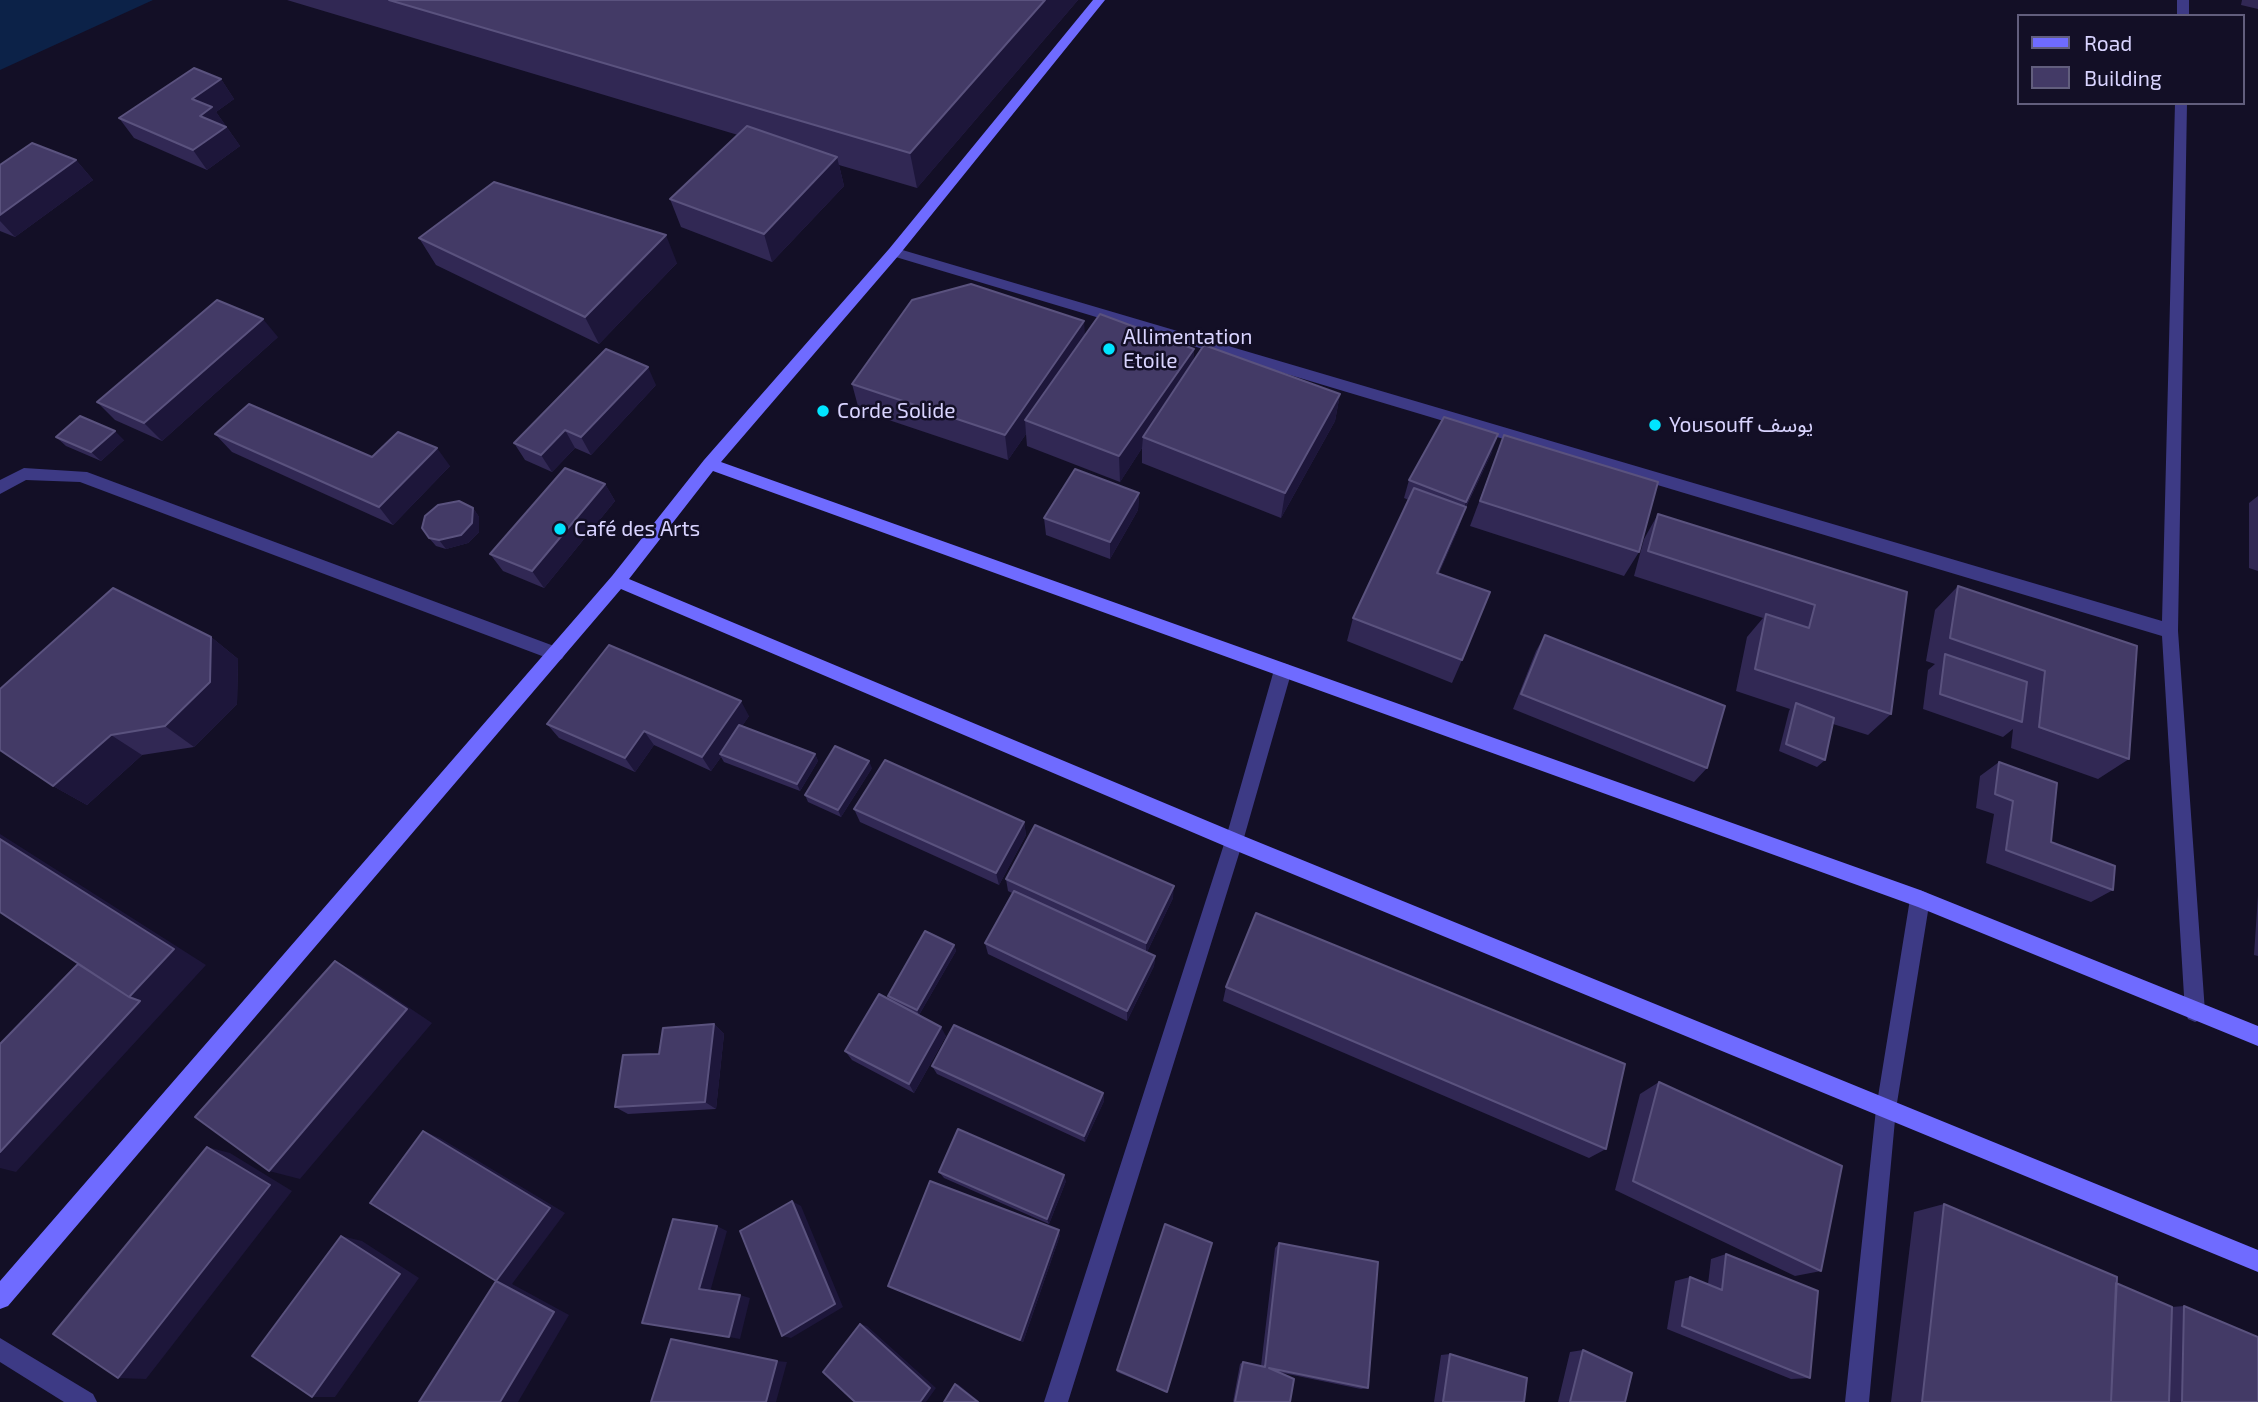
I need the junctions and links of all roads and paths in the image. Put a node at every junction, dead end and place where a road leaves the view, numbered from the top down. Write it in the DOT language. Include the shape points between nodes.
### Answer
graph roads {
  1 [pos="1099,0"];
  2 [pos="2180,105"];
  3 [pos="894,252"];
  4 [pos="710,464"];
  5 [pos="0,488"];
  6 [pos="618,581"];
  7 [pos="2170,631"];
  8 [pos="556,654"];
  9 [pos="1283,670"];
  10 [pos="1234,841"];
  11 [pos="1920,899"];
  12 [pos="2195,1012"];
  13 [pos="2258,1036"];
  14 [pos="1886,1109"];
  15 [pos="2258,1261"];
  16 [pos="0,1297"];
  17 [pos="0,1349"];
  18 [pos="85,1402"];
  19 [pos="1056,1402"];
  20 [pos="1857,1402"];
  1 -- 3 [label="street"];
  2 -- 7 [label="street"];
  3 -- 4 [label="street"];
  3 -- 7 [label="street"];
  4 -- 6 [label="street"];
  4 -- 9 [label="street"];
  5 -- 8 [label="street" via="24,474 81,476"];
  6 -- 8 [label="street"];
  6 -- 10 [label="street"];
  7 -- 12 [label="street"];
  8 -- 16 [label="street"];
  9 -- 10 [label="street"];
  9 -- 11 [label="street"];
  10 -- 14 [label="street"];
  10 -- 19 [label="street"];
  11 -- 12 [label="street"];
  11 -- 14 [label="street"];
  12 -- 13 [label="street"];
  14 -- 15 [label="street"];
  14 -- 20 [label="street"];
  17 -- 18 [label="street"];
}
